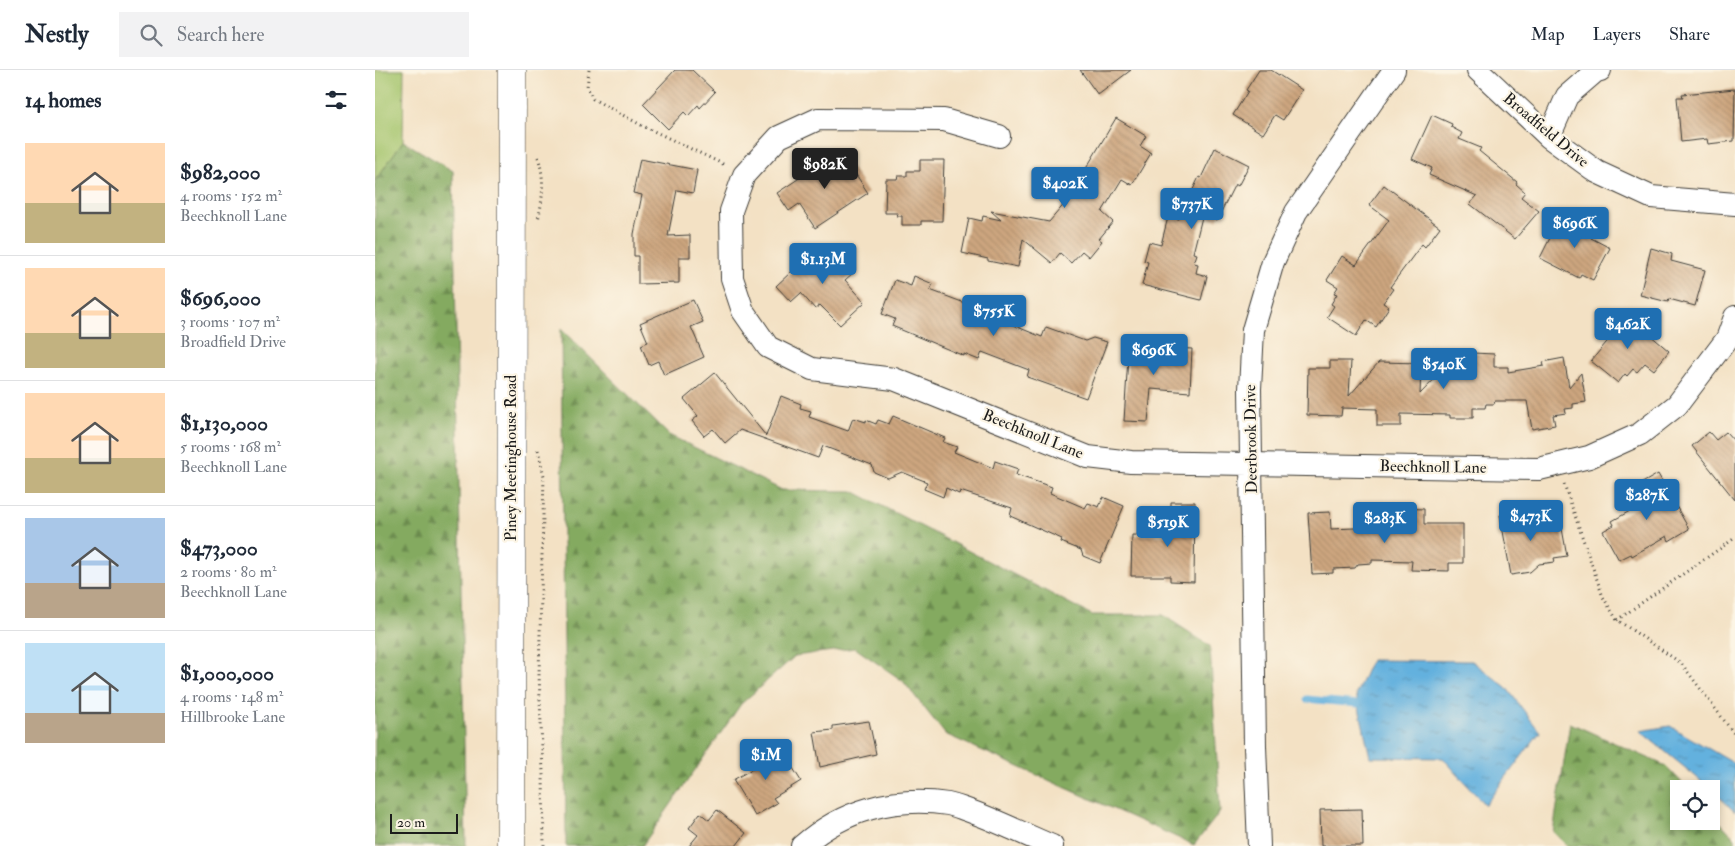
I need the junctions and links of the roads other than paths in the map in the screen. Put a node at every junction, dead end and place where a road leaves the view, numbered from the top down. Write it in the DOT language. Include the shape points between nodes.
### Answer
graph roads {
  1 [pos="512,70"];
  2 [pos="1394,70"];
  3 [pos="1478,70"];
  4 [pos="1600,70"];
  5 [pos="999,136"];
  6 [pos="1549,137"];
  7 [pos="1735,204"];
  8 [pos="1735,317"];
  9 [pos="1251,464"];
  10 [pos="1047,845"];
  11 [pos="511,846"];
  12 [pos="802,846"];
  13 [pos="1259,846"];
  1 -- 11 [label="main road, Piney Meetinghouse Road"];
  2 -- 9 [label="street, Deerbrook Drive" via="1296,212 1273,262 1253,330"];
  3 -- 6 [label="street, Broadfield Drive"];
  4 -- 6 [label="street" via="1567,96"];
  5 -- 9 [label="street, Beechknoll Lane" via="944,120 818,119 779,137 744,175 731,211 732,278 743,311 769,347 812,369 894,379 1088,457 1131,462"];
  6 -- 7 [label="street, Broadfield Drive" via="1597,172 1651,198"];
  8 -- 9 [label="street, Beechknoll Lane" via="1727,339 1677,405 1640,434 1589,457 1539,469"];
  9 -- 13 [label="street, Deerbrook Drive"];
  10 -- 12 [label="street" via="987,817 949,804 899,802 855,812 816,834"];
}
